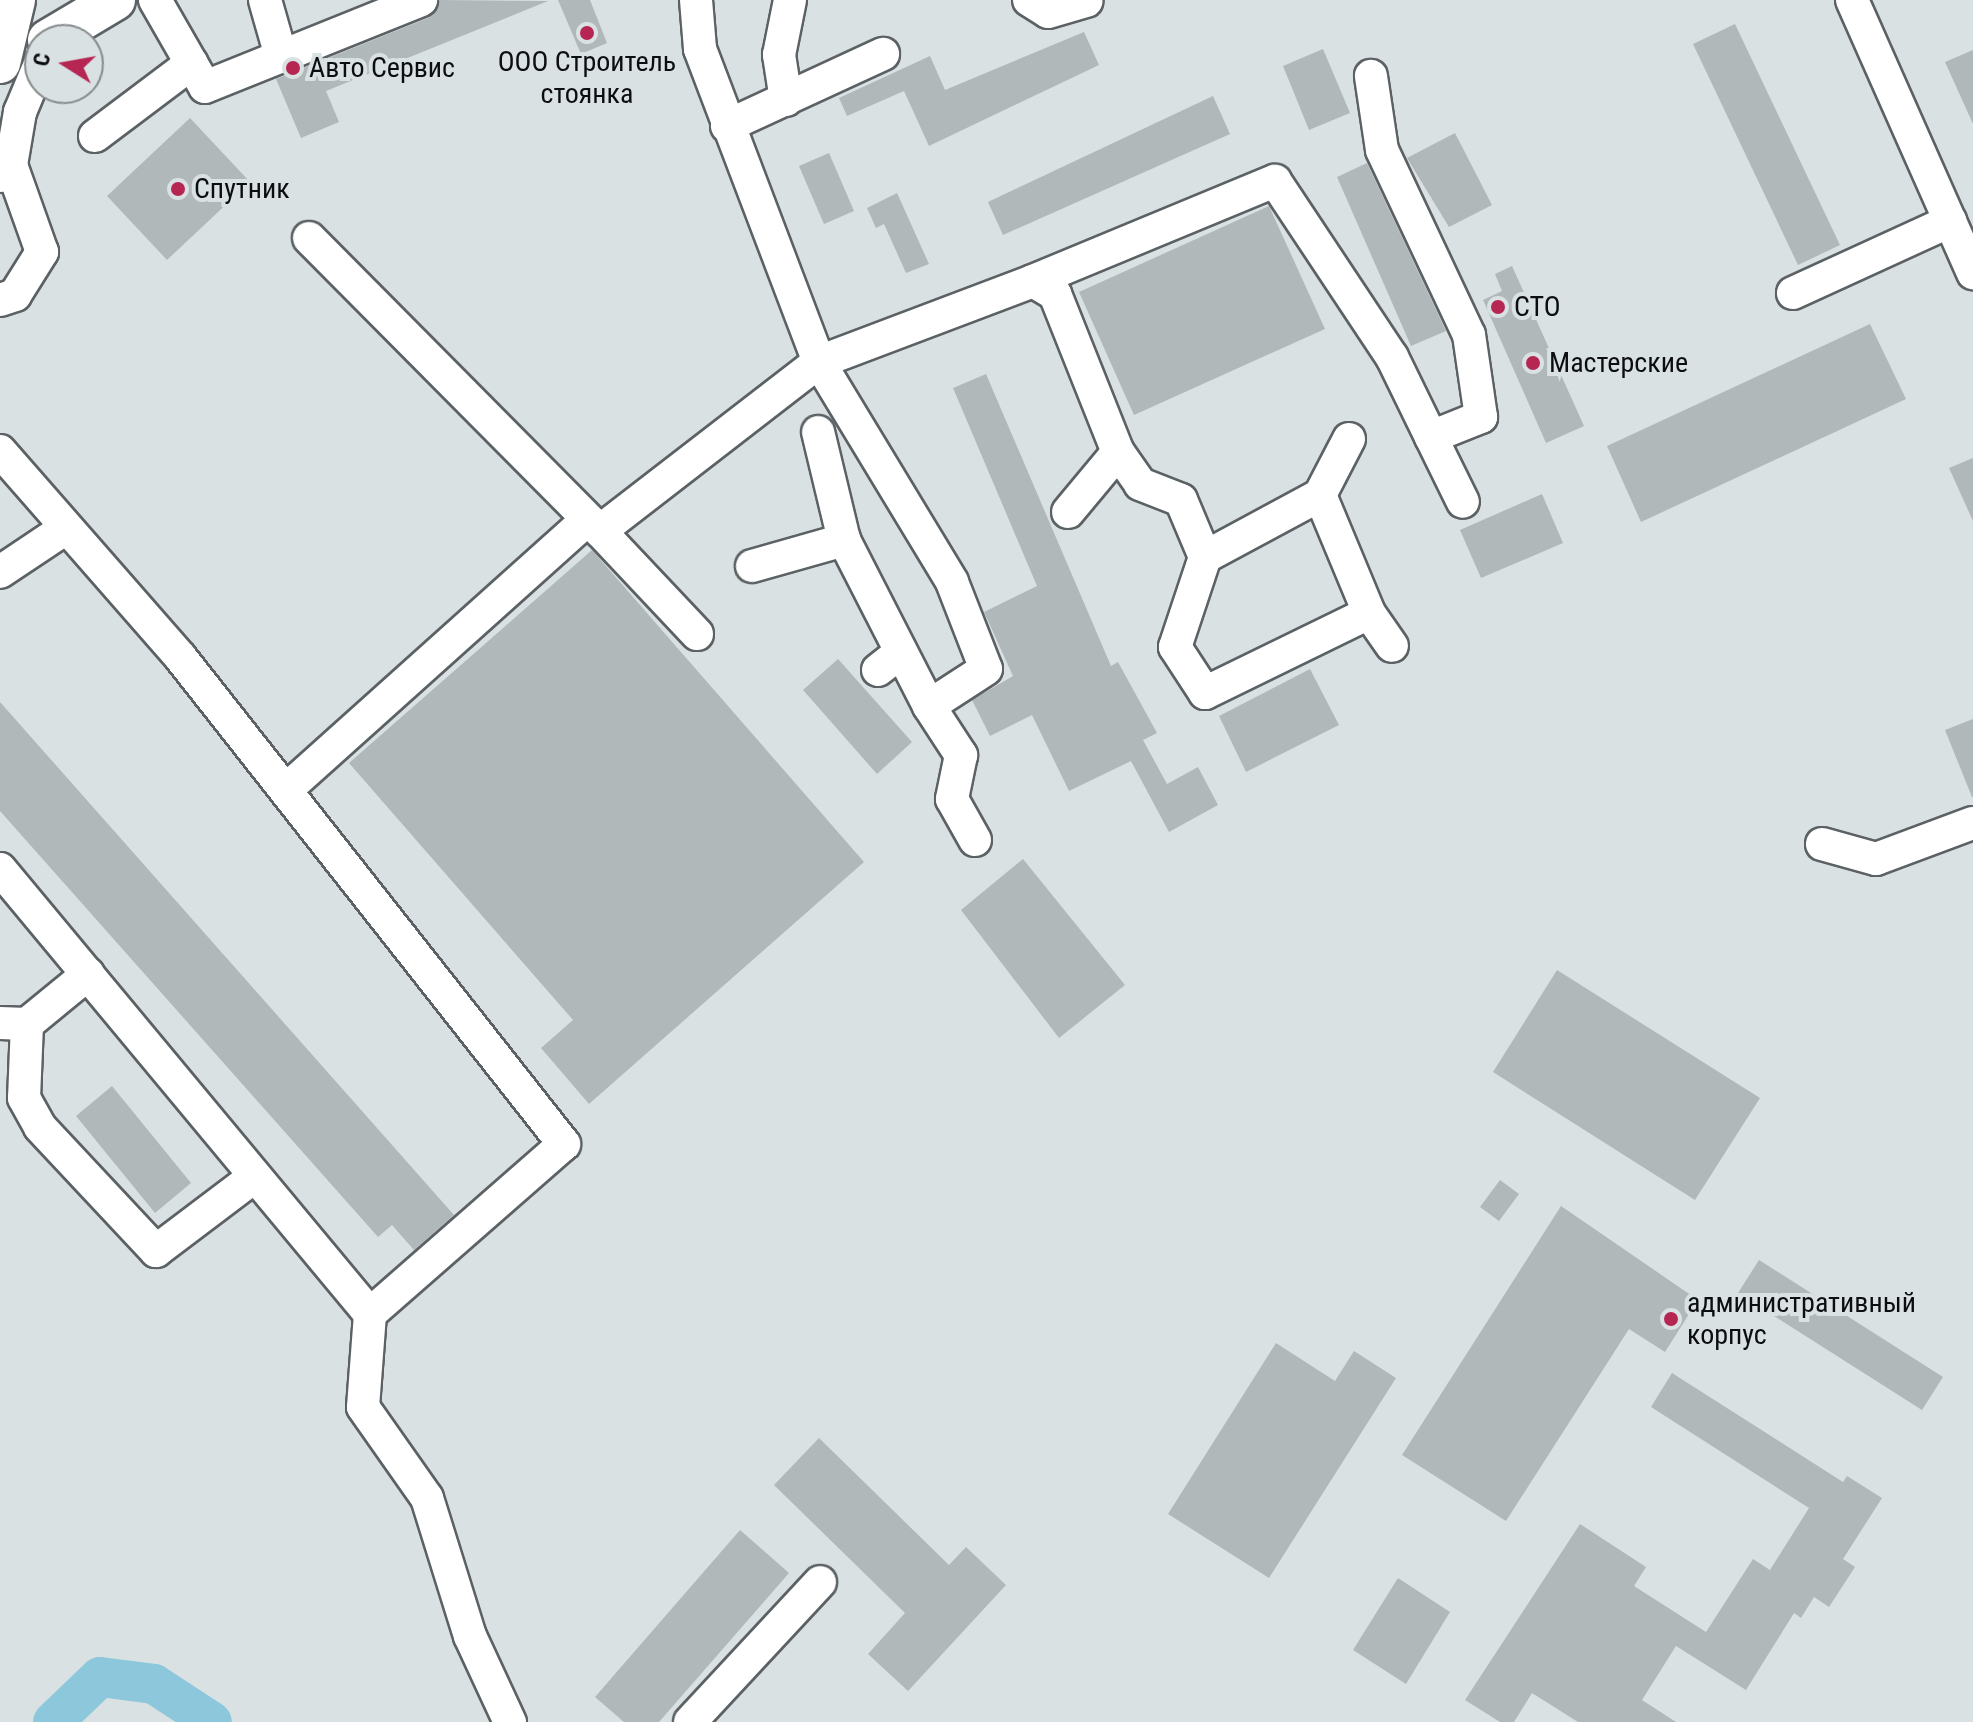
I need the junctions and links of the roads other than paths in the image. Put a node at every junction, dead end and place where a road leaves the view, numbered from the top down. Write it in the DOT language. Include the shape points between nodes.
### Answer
graph roads {
  1 [pos="15,0"];
  2 [pos="115,0"];
  3 [pos="155,0"];
  4 [pos="265,0"];
  5 [pos="421,0"];
  6 [pos="696,0"];
  7 [pos="790,0"];
  8 [pos="1029,0"];
  9 [pos="1852,0"];
  10 [pos="1086,1"];
  11 [pos="79,24"];
  12 [pos="883,54"];
  13 [pos="281,56"];
  14 [pos="24,59"];
  15 [pos="0,63"];
  16 [pos="192,63"];
  17 [pos="0,74"];
  18 [pos="1371,76"];
  19 [pos="786,100"];
  20 [pos="24,102"];
  21 [pos="727,126"];
  22 [pos="95,136"];
  23 [pos="6,170"];
  24 [pos="1950,221"];
  25 [pos="309,238"];
  26 [pos="1973,273"];
  27 [pos="1033,281"];
  28 [pos="1793,293"];
  29 [pos="0,300"];
  30 [pos="819,362"];
  31 [pos="818,432"];
  32 [pos="1431,437"];
  33 [pos="1349,439"];
  34 [pos="0,451"];
  35 [pos="1118,452"];
  36 [pos="1320,495"];
  37 [pos="1463,502"];
  38 [pos="1068,512"];
  39 [pos="593,526"];
  40 [pos="66,528"];
  41 [pos="844,540"];
  42 [pos="1205,557"];
  43 [pos="752,566"];
  44 [pos="0,572"];
  45 [pos="1369,613"];
  46 [pos="697,634"];
  47 [pos="1392,646"];
  48 [pos="929,706"];
  49 [pos="287,789"];
  50 [pos="1973,823"];
  51 [pos="975,840"];
  52 [pos="1822,844"];
  53 [pos="0,869"];
  54 [pos="88,974"];
  55 [pos="14,1024"];
  56 [pos="255,1176"];
  57 [pos="370,1314"];
  58 [pos="820,1582"];
  59 [pos="510,1722"];
  60 [pos="690,1722"];
  1 -- 15 [label="main road"];
  2 -- 11 [label="main road"];
  3 -- 16 [label="street"];
  4 -- 13 [label="street"];
  5 -- 13 [label="street"];
  6 -- 21 [label="street" via="700,49"];
  7 -- 19 [label="street" via="779,55"];
  8 -- 10 [label="street" via="1048,12"];
  9 -- 24 [label="street"];
  12 -- 19 [label="street"];
  13 -- 16 [label="street" via="205,87"];
  14 -- 17 [label="main road"];
  16 -- 22 [label="street"];
  18 -- 32 [label="street" via="1382,150 1469,335 1481,417"];
  19 -- 21 [label="street"];
  20 -- 23 [label="street"];
  21 -- 30 [label="street"];
  23 -- 29 [label="street" via="42,252 15,295"];
  24 -- 26 [label="street"];
  24 -- 28 [label="street"];
  25 -- 39 [label="street"];
  27 -- 30 [label="street"];
  27 -- 32 [label="street" via="1275,181 1392,357"];
  27 -- 35 [label="street" via="1055,294"];
  30 -- 39 [label="street"];
  30 -- 48 [label="street" via="952,582 986,669"];
  31 -- 41 [label="street"];
  32 -- 37 [label="street"];
  33 -- 36 [label="street"];
  34 -- 40 [label="street"];
  35 -- 38 [label="street"];
  35 -- 42 [label="street" via="1140,484 1181,500"];
  36 -- 42 [label="street"];
  36 -- 45 [label="street"];
  39 -- 46 [label="street"];
  39 -- 49 [label="street"];
  40 -- 44 [label="street"];
  40 -- 49 [label="street"];
  41 -- 43 [label="street"];
  41 -- 48 [label="street" via="889,661"];
  42 -- 45 [label="street" via="1175,647 1205,693"];
  45 -- 47 [label="street"];
  48 -- 51 [label="street" via="961,755 952,799"];
  49 -- 57 [label="street" via="564,1144"];
  50 -- 52 [label="street" via="1876,859"];
  53 -- 54 [label="street"];
  54 -- 55 [label="street"];
  54 -- 56 [label="street"];
  55 -- 56 [label="street" via="24,1098 40,1127 156,1251"];
  56 -- 57 [label="street"];
  57 -- 59 [label="street" via="363,1407 427,1498 470,1636"];
  58 -- 60 [label="street" via="771,1626"];
}
